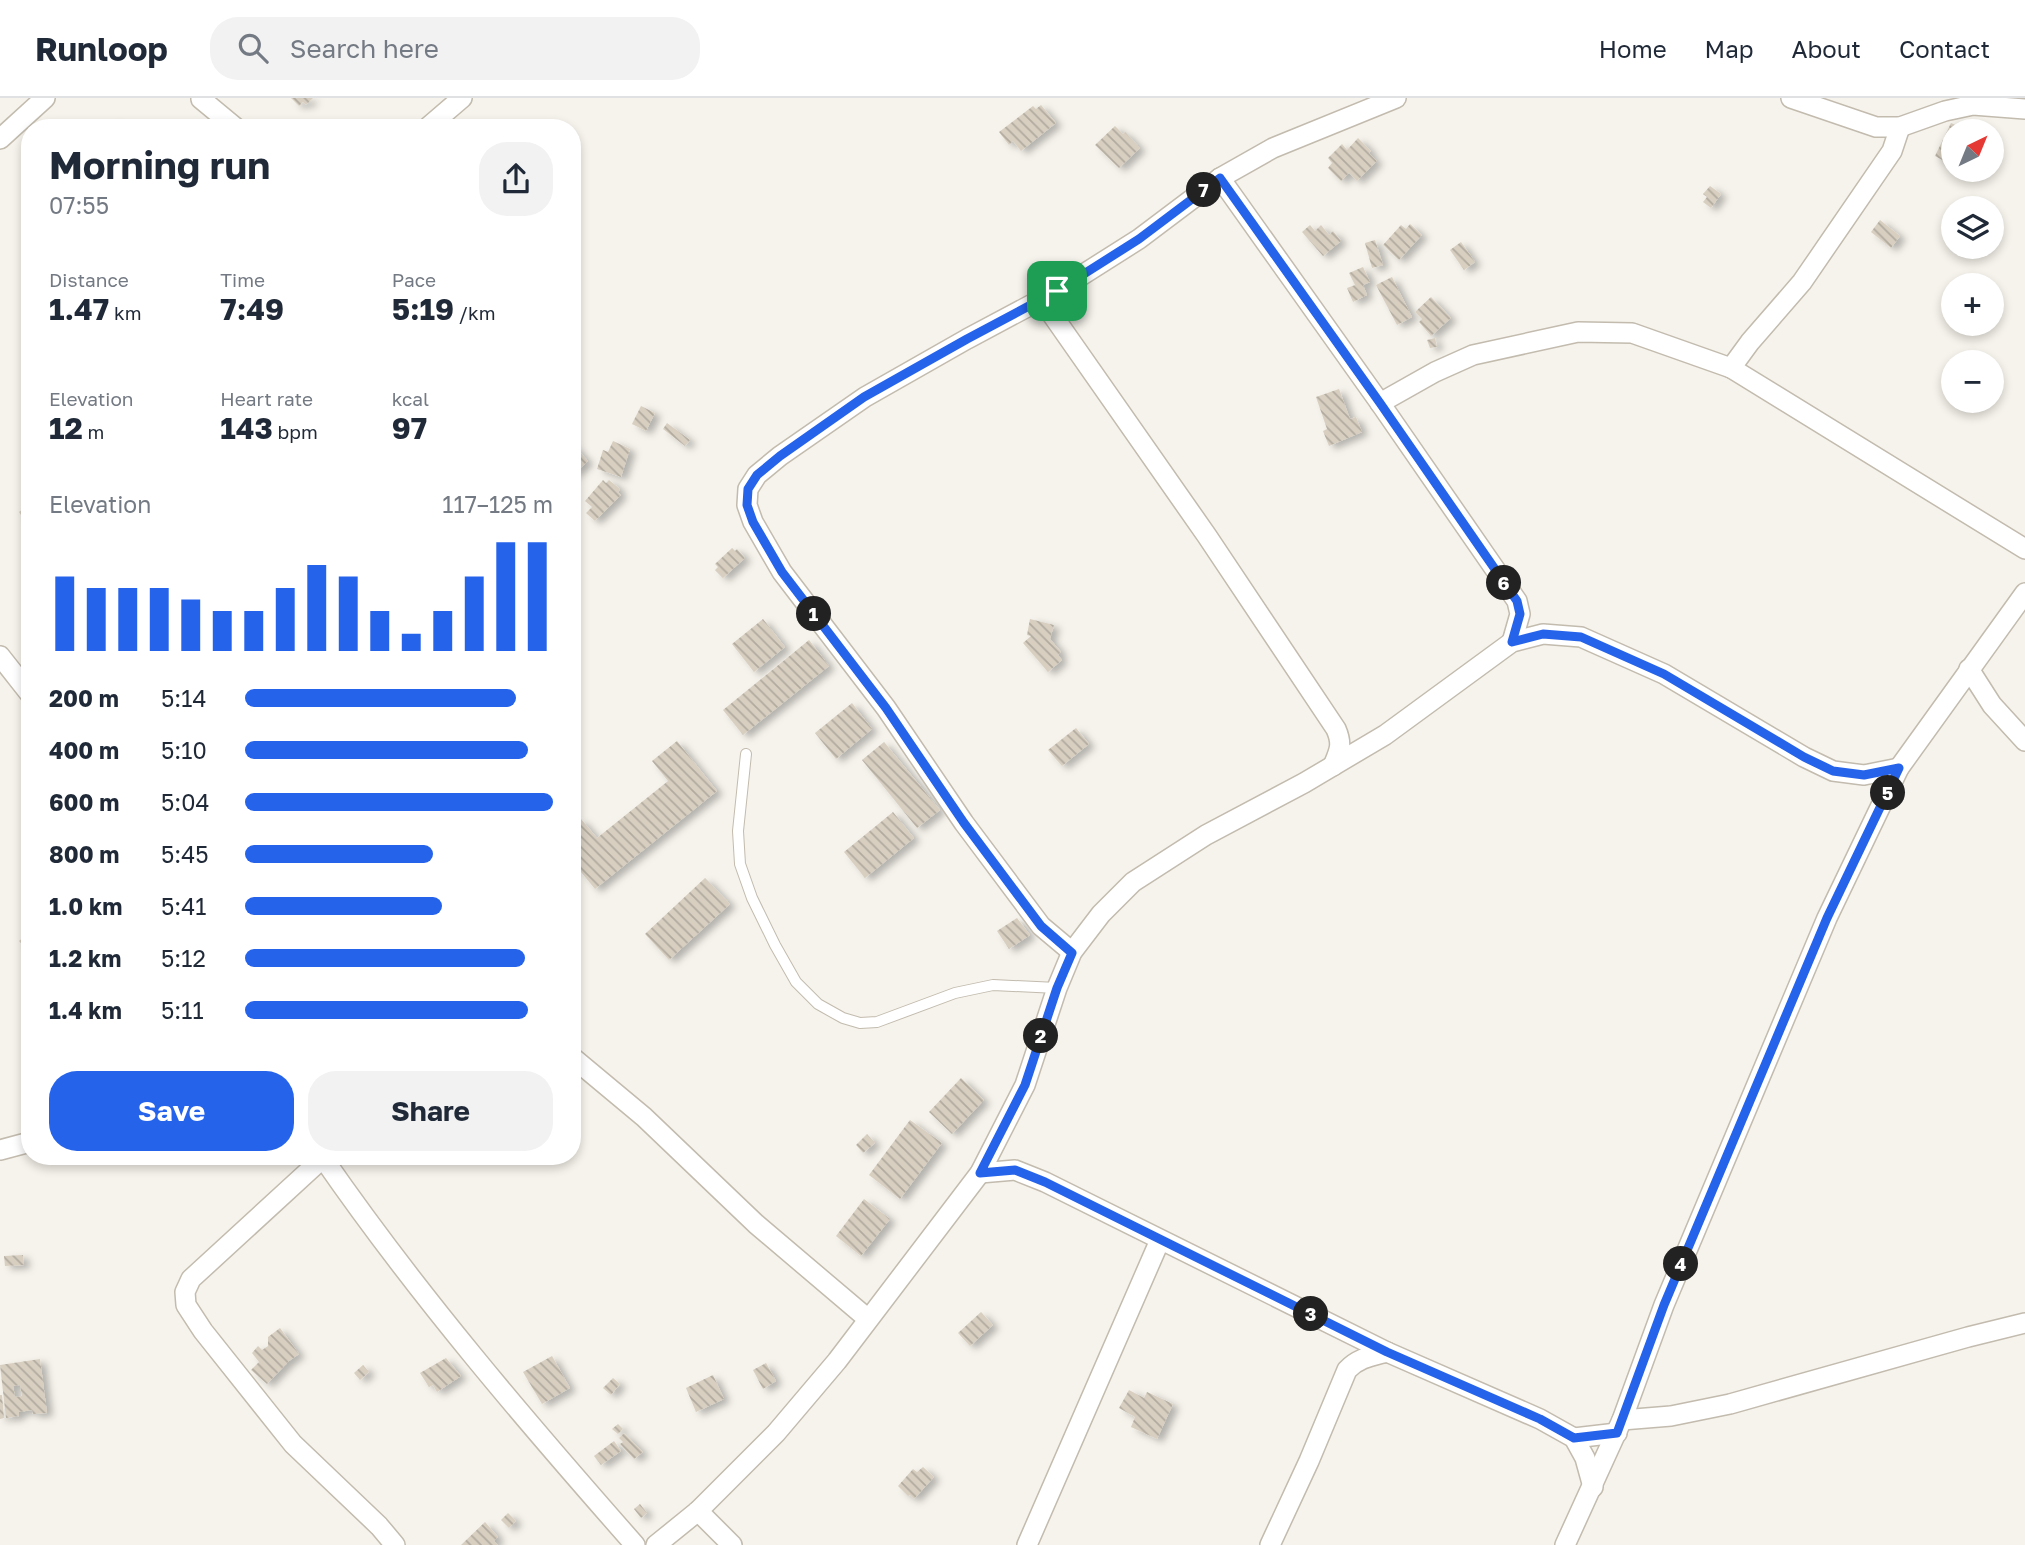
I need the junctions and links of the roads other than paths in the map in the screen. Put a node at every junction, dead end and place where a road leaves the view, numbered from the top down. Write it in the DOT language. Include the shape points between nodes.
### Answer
graph roads {
  1 [pos="45,98"];
  2 [pos="462,98"];
  3 [pos="1396,98"];
  4 [pos="1791,98"];
  5 [pos="201,99"];
  6 [pos="1941,105"];
  7 [pos="2025,109"];
  8 [pos="22,119"];
  9 [pos="225,119"];
  10 [pos="438,119"];
  11 [pos="21,120"];
  12 [pos="1900,127"];
  13 [pos="0,139"];
  14 [pos="1220,178"];
  15 [pos="1057,291"];
  16 [pos="1731,368"];
  17 [pos="1380,403"];
  18 [pos="2025,549"];
  19 [pos="2025,593"];
  20 [pos="1512,642"];
  21 [pos="0,656"];
  22 [pos="1969,669"];
  23 [pos="21,683"];
  24 [pos="2025,741"];
  25 [pos="746,754"];
  26 [pos="1333,766"];
  27 [pos="1899,768"];
  28 [pos="1072,953"];
  29 [pos="1057,988"];
  30 [pos="581,1064"];
  31 [pos="999,1139"];
  32 [pos="21,1144"];
  33 [pos="0,1150"];
  34 [pos="314,1165"];
  35 [pos="328,1165"];
  36 [pos="1015,1170"];
  37 [pos="980,1173"];
  38 [pos="1160,1240"];
  39 [pos="868,1319"];
  40 [pos="2025,1323"];
  41 [pos="1387,1352"];
  42 [pos="1619,1427"];
  43 [pos="1574,1438"];
  44 [pos="1592,1487"];
  45 [pos="698,1511"];
  46 [pos="395,1545"];
  47 [pos="635,1545"];
  48 [pos="656,1545"];
  49 [pos="732,1545"];
  50 [pos="1027,1545"];
  51 [pos="1270,1545"];
  52 [pos="1565,1545"];
  1 -- 8 [label="street"];
  2 -- 10 [label="street"];
  3 -- 14 [label="street" via="1273,148"];
  4 -- 12 [label="street" via="1877,127"];
  5 -- 9 [label="street"];
  6 -- 7 [label="street"];
  6 -- 12 [label="street"];
  11 -- 13 [label="street"];
  12 -- 16 [label="street" via="1892,151 1802,282"];
  14 -- 15 [label="street" via="1139,239"];
  14 -- 17 [label="street"];
  15 -- 26 [label="street" via="1051,313 1055,320 1336,729 1340,747"];
  15 -- 28 [label="street" via="864,397 757,475 748,489 747,505 782,572 886,708 964,823 1041,926"];
  16 -- 17 [label="street" via="1632,333 1577,332 1473,355"];
  16 -- 18 [label="street"];
  17 -- 20 [label="street" via="1517,601 1520,614"];
  19 -- 22 [label="street"];
  20 -- 26 [label="street" via="1385,735"];
  20 -- 27 [label="street" via="1543,634 1581,637 1664,674 1833,771 1864,775"];
  21 -- 23 [label="street"];
  22 -- 24 [label="street" via="1992,705"];
  22 -- 27 [label="street"];
  25 -- 29 [label="lane" via="738,831 740,864 775,945 796,982 818,1004 843,1018 877,1022 955,993 993,985"];
  26 -- 28 [label="street" via="1206,835 1133,882"];
  27 -- 42 [label="street" via="1827,918 1664,1305"];
  28 -- 29 [label="street"];
  29 -- 31 [label="street" via="1025,1085"];
  30 -- 39 [label="street"];
  31 -- 36 [label="street"];
  31 -- 37 [label="street"];
  32 -- 33 [label="street"];
  34 -- 46 [label="street" via="191,1279 186,1305 293,1444"];
  35 -- 47 [label="street" via="367,1222 471,1354"];
  36 -- 37 [label="street"];
  36 -- 38 [label="street"];
  37 -- 39 [label="street"];
  38 -- 41 [label="street"];
  38 -- 50 [label="street"];
  39 -- 45 [label="street" via="776,1433"];
  40 -- 42 [label="street" via="1730,1404"];
  41 -- 43 [label="street"];
  41 -- 51 [label="street" via="1363,1358 1347,1370"];
  42 -- 43 [label="street"];
  42 -- 44 [label="street"];
  43 -- 44 [label="street"];
  44 -- 52 [label="street"];
  45 -- 48 [label="street"];
  45 -- 49 [label="street"];
}
